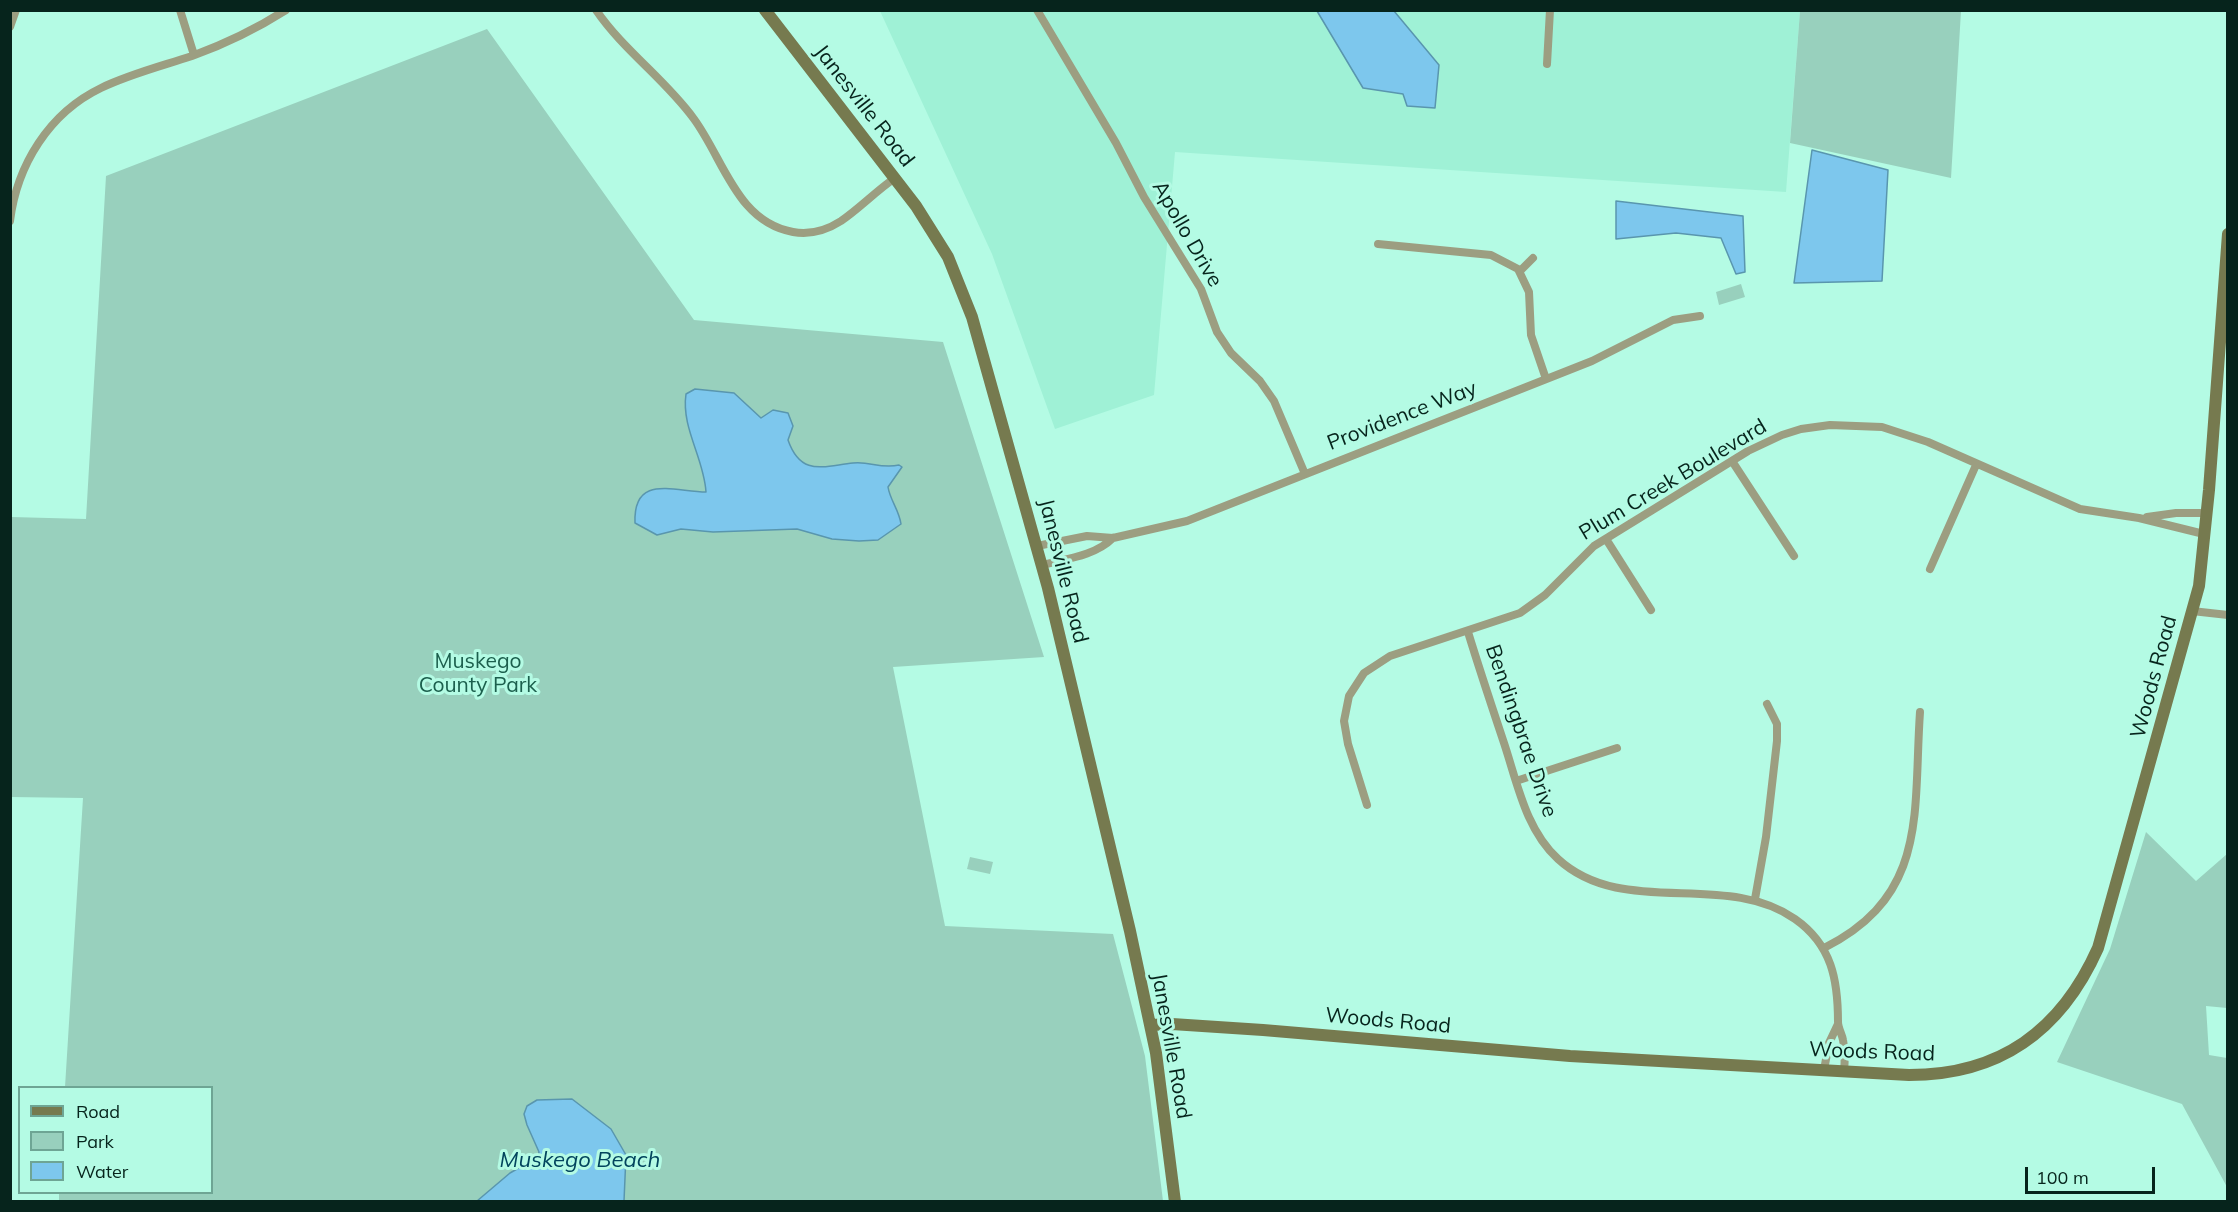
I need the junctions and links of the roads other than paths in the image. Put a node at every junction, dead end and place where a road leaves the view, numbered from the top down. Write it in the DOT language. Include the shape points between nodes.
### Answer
graph roads {
  1 [pos="16,10"];
  2 [pos="180,10"];
  3 [pos="286,10"];
  4 [pos="596,10"];
  5 [pos="765,10"];
  6 [pos="1037,10"];
  7 [pos="1550,10"];
  8 [pos="10,27"];
  9 [pos="194,55"];
  10 [pos="1547,64"];
  11 [pos="895,178"];
  12 [pos="10,221"];
  13 [pos="2228,234"];
  14 [pos="1378,244"];
  15 [pos="1533,258"];
  16 [pos="1520,271"];
  17 [pos="1700,316"];
  18 [pos="1546,379"];
  19 [pos="1732,461"];
  20 [pos="1976,465"];
  21 [pos="1305,474"];
  22 [pos="2206,513"];
  23 [pos="2139,519"];
  24 [pos="2204,534"];
  25 [pos="1113,538"];
  26 [pos="1606,539"];
  27 [pos="1037,546"];
  28 [pos="1794,556"];
  29 [pos="1042,565"];
  30 [pos="1930,569"];
  31 [pos="1651,610"];
  32 [pos="2192,611"];
  33 [pos="2228,615"];
  34 [pos="1468,632"];
  35 [pos="1767,704"];
  36 [pos="1920,712"];
  37 [pos="1617,748"];
  38 [pos="1516,780"];
  39 [pos="1367,805"];
  40 [pos="1755,899"];
  41 [pos="1824,948"];
  42 [pos="1838,1024"];
  43 [pos="1150,1025"];
  44 [pos="1824,1071"];
  45 [pos="1844,1072"];
  46 [pos="1175,1202"];
  1 -- 8 [label="street"];
  2 -- 9 [label="street"];
  3 -- 9 [label="street" via="233,40"];
  4 -- 11 [label="street" via="622,43 684,106 744,204 766,224 797,232 825,229"];
  5 -- 11 [label="street, Janesville Road"];
  6 -- 21 [label="street, Apollo Drive" via="1201,289 1217,332 1274,401"];
  7 -- 10 [label="street"];
  9 -- 12 [label="street" via="101,88 64,113 41,138 24,168"];
  11 -- 27 [label="street, Janesville Road" via="930,227 964,296"];
  13 -- 22 [label="street, Woods Road"];
  14 -- 16 [label="street" via="1491,255"];
  15 -- 16 [label="street"];
  16 -- 18 [label="street" via="1529,292 1531,335"];
  17 -- 18 [label="street, Providence Way" via="1673,320 1612,353"];
  18 -- 21 [label="street, Providence Way"];
  19 -- 20 [label="street, Plum Creek Boulevard" via="1765,442 1801,429 1849,424 1899,431"];
  19 -- 26 [label="street, Plum Creek Boulevard"];
  19 -- 28 [label="street"];
  20 -- 23 [label="street, Plum Creek Boulevard" via="2080,509"];
  20 -- 30 [label="street"];
  21 -- 25 [label="street, Providence Way" via="1186,520"];
  22 -- 23 [label="street, Plum Creek Boulevard"];
  22 -- 24 [label="street, Woods Road"];
  23 -- 24 [label="street, Plum Creek Boulevard"];
  24 -- 32 [label="street, Woods Road" via="2199,586"];
  25 -- 27 [label="street, Providence Way" via="1087,536"];
  25 -- 29 [label="street, Providence Way" via="1095,551"];
  26 -- 31 [label="street"];
  26 -- 34 [label="street, Plum Creek Boulevard" via="1586,552 1534,604"];
  27 -- 29 [label="street, Janesville Road"];
  29 -- 43 [label="street, Janesville Road"];
  32 -- 33 [label="street"];
  32 -- 45 [label="street, Woods Road" via="2098,948 2070,999 2022,1044 1976,1066 1928,1075"];
  34 -- 38 [label="street, Bendingbrae Drive"];
  34 -- 39 [label="street, Plum Creek Boulevard" via="1378,662 1351,690 1345,708 1345,733"];
  35 -- 40 [label="street" via="1777,724 1777,741"];
  36 -- 41 [label="street" via="1910,846 1904,870 1888,898 1868,921"];
  37 -- 38 [label="street"];
  38 -- 40 [label="street, Bendingbrae Drive" via="1540,838 1563,864 1588,879 1615,888"];
  40 -- 41 [label="street, Bendingbrae Drive" via="1795,919"];
  41 -- 42 [label="street, Bendingbrae Drive" via="1837,982"];
  42 -- 44 [label="street, Bendingbrae Drive" via="1829,1042"];
  42 -- 45 [label="street, Bendingbrae Drive"];
  43 -- 44 [label="street, Woods Road" via="1172,1023 1570,1056"];
  43 -- 46 [label="street, Janesville Road"];
  44 -- 45 [label="street, Woods Road"];
}
